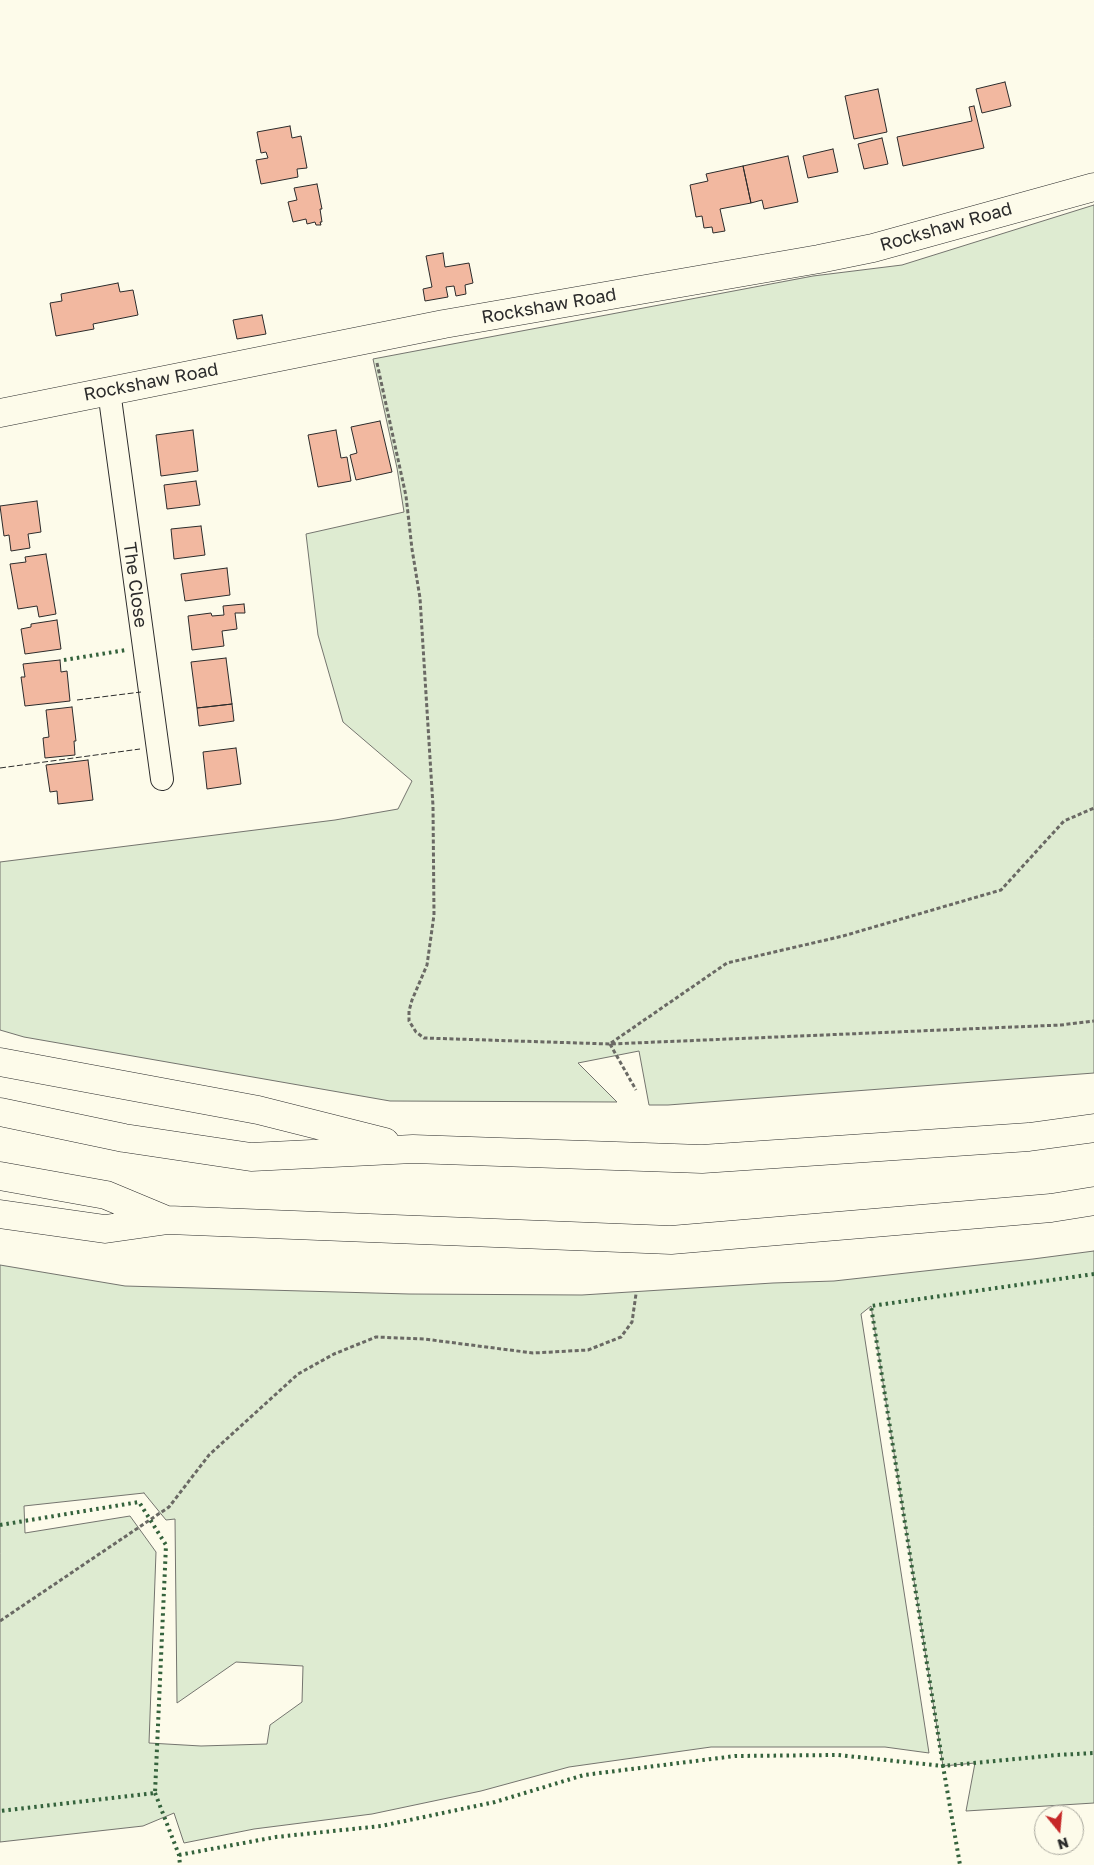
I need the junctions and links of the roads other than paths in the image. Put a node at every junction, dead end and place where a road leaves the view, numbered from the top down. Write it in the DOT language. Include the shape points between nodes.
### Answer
graph roads {
  1 [pos="1094,187"];
  2 [pos="109,390"];
  3 [pos="0,413"];
  4 [pos="162,780"];
  5 [pos="0,1062"];
  6 [pos="0,1112"];
  7 [pos="1094,1128"];
  8 [pos="413,1149"];
  9 [pos="0,1176"];
  10 [pos="1094,1202"];
  11 [pos="0,1214"];
  12 [pos="168,1220"];
  1 -- 2 [label="main road, Rockshaw Road" via="873,248 372,338"];
  2 -- 3 [label="main road, Rockshaw Road"];
  2 -- 4 [label="street, The Close"];
  5 -- 8 [label="main road" via="258,1110"];
  6 -- 8 [label="main road" via="124,1138 251,1156"];
  7 -- 8 [label="main road" via="1029,1137 702,1159"];
  9 -- 12 [label="main road" via="106,1195"];
  10 -- 12 [label="main road" via="671,1240"];
  11 -- 12 [label="main road" via="105,1230"];
}
